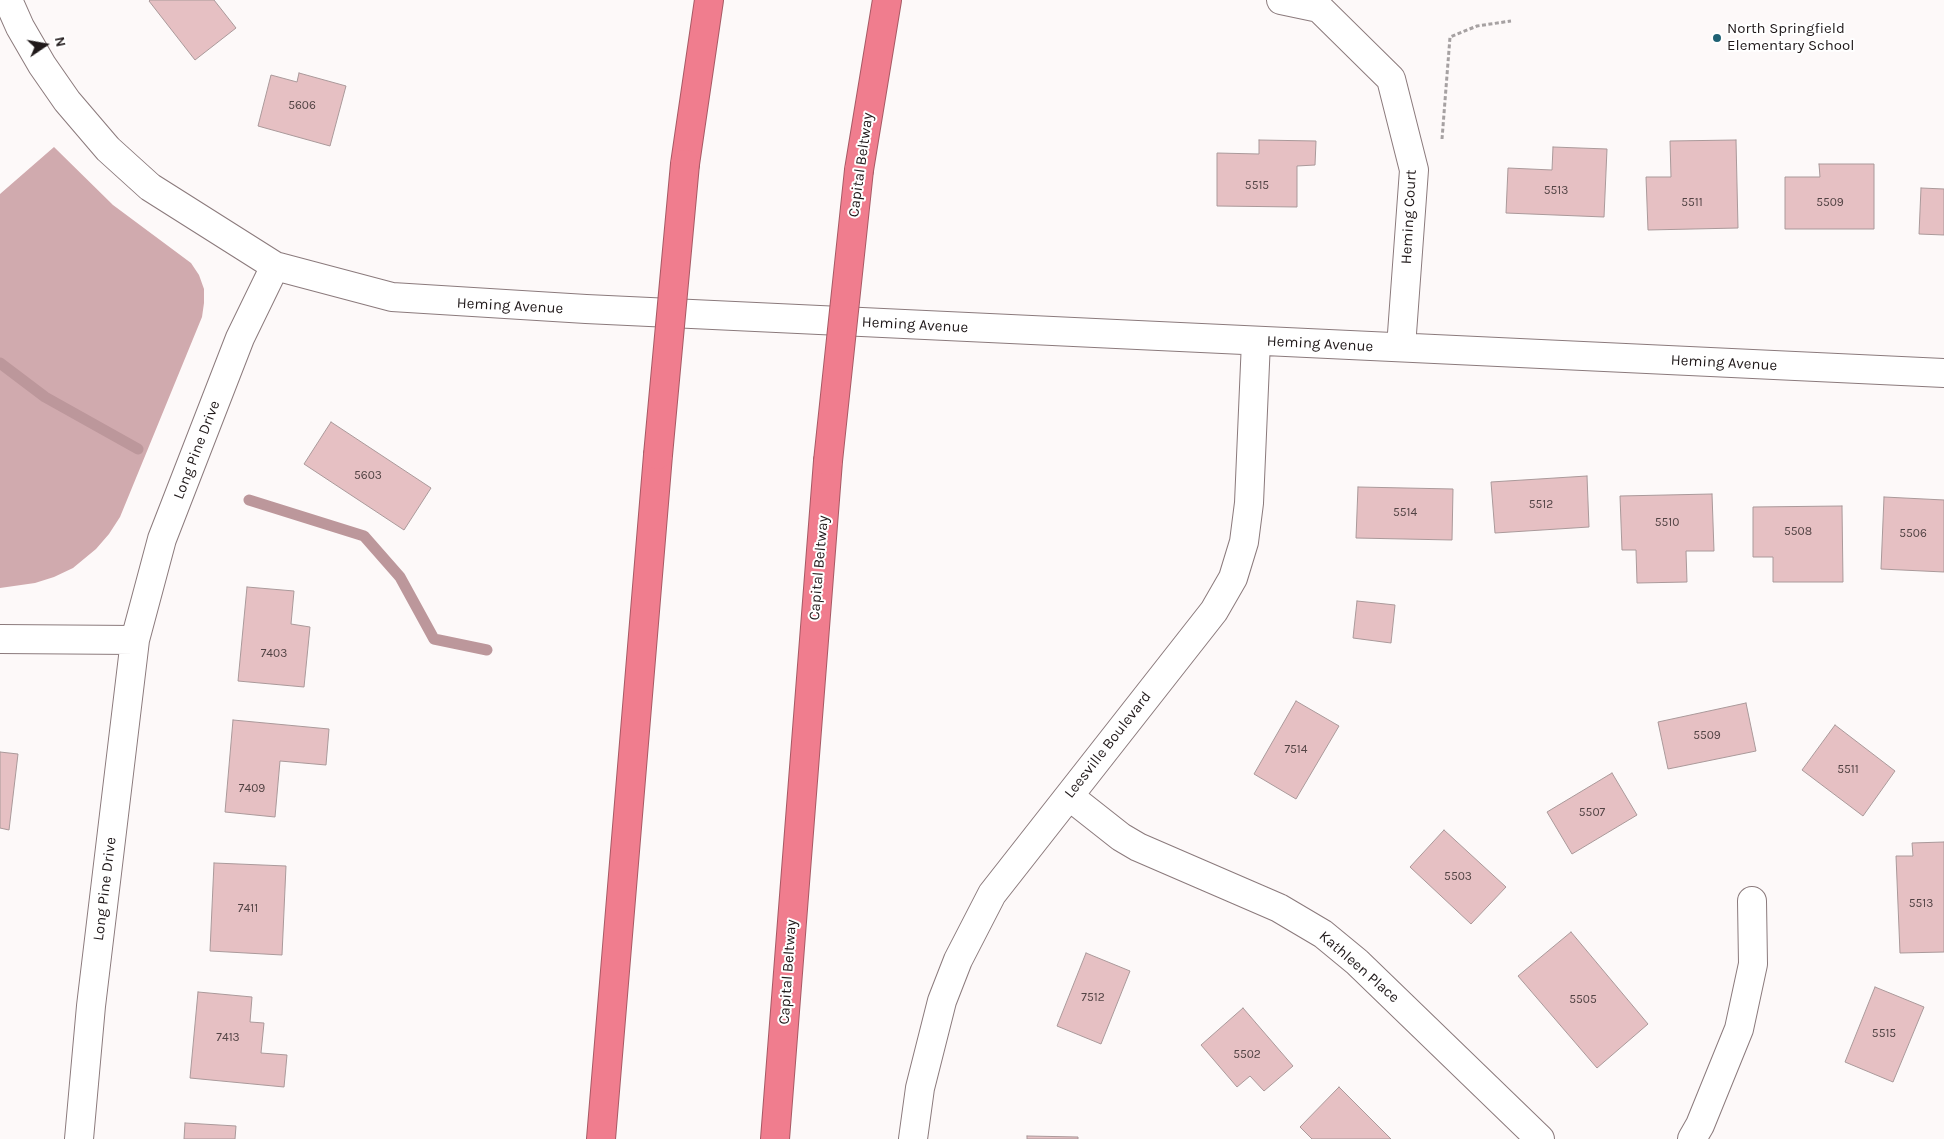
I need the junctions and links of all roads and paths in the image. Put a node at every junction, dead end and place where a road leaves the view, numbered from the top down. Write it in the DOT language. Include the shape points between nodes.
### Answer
graph roads {
  1 [pos="8,0"];
  2 [pos="709,0"];
  3 [pos="887,0"];
  4 [pos="1281,0"];
  5 [pos="1511,21"];
  6 [pos="1441,143"];
  7 [pos="275,266"];
  8 [pos="1256,341"];
  9 [pos="1400,348"];
  10 [pos="1944,373"];
  11 [pos="0,639"];
  12 [pos="136,640"];
  13 [pos="1069,796"];
  14 [pos="1752,901"];
  15 [pos="79,1139"];
  16 [pos="601,1139"];
  17 [pos="775,1139"];
  18 [pos="913,1139"];
  19 [pos="1540,1139"];
  20 [pos="1692,1139"];
  1 -- 7 [label="street, Heming Avenue" via="42,65 67,101 108,149 150,187"];
  2 -- 16 [label="highway, bridge" via="685,164"];
  3 -- 17 [label="highway, Capital Beltway, bridge" via="859,170 828,461"];
  4 -- 9 [label="street, Heming Court" via="1319,8 1390,79 1414,170"];
  5 -- 6 [label="path" via="1477,26 1450,37"];
  7 -- 8 [label="street, Heming Avenue" via="417,301"];
  7 -- 12 [label="street, Long Pine Drive" via="240,338 162,539"];
  8 -- 9 [label="street, Heming Avenue"];
  8 -- 13 [label="street, Leesville Boulevard" via="1249,503 1244,542 1233,578 1214,612"];
  9 -- 10 [label="street, Heming Avenue"];
  11 -- 12 [label="street"];
  12 -- 15 [label="street, Long Pine Drive" via="91,1006"];
  13 -- 18 [label="street, Leesville Boulevard" via="992,894 958,960 942,1001 920,1088"];
  13 -- 19 [label="street, Kathleen Place" via="1138,847 1279,908 1323,934 1357,962"];
  14 -- 20 [label="street" via="1753,964 1740,1029"];
}
